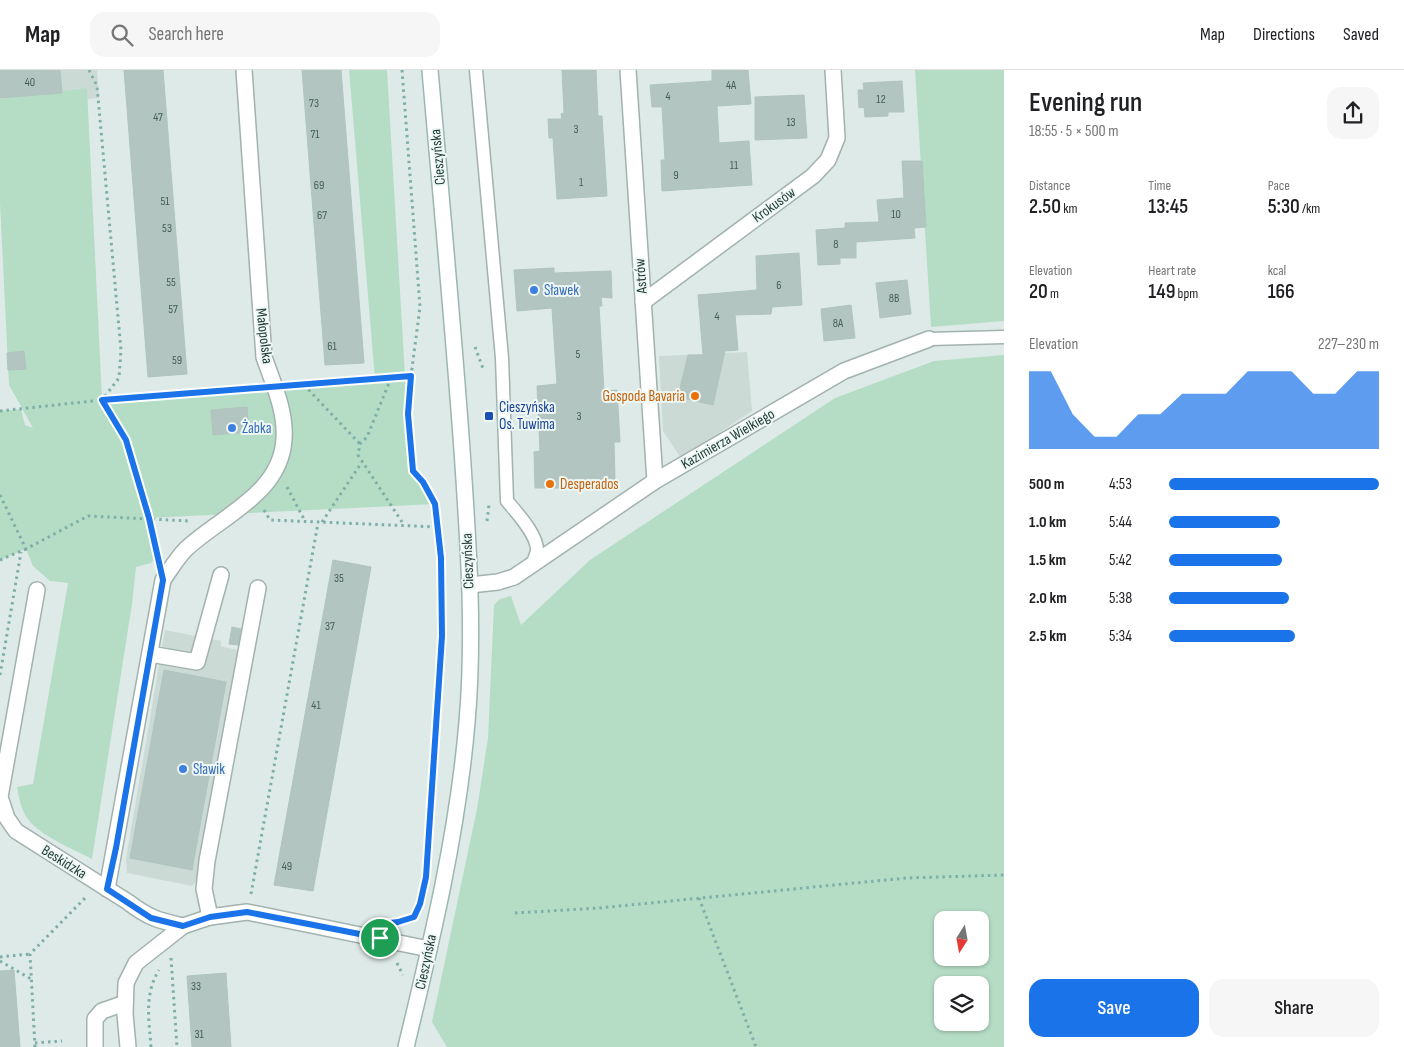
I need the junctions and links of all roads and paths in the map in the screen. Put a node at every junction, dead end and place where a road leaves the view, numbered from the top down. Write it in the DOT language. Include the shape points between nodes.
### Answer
graph roads {
  1 [pos="89,70"];
  2 [pos="244,70"];
  3 [pos="402,70"];
  4 [pos="430,70"];
  5 [pos="476,70"];
  6 [pos="628,70"];
  7 [pos="833,70"];
  8 [pos="643,302"];
  9 [pos="1004,337"];
  10 [pos="929,339"];
  11 [pos="411,376"];
  12 [pos="391,378"];
  13 [pos="304,385"];
  14 [pos="275,388"];
  15 [pos="102,400"];
  16 [pos="0,412"];
  17 [pos="360,444"];
  18 [pos="362,462"];
  19 [pos="276,467"];
  20 [pos="655,481"];
  21 [pos="254,494"];
  22 [pos="0,495"];
  23 [pos="149,518"];
  24 [pos="305,522"];
  25 [pos="320,523"];
  26 [pos="220,524"];
  27 [pos="405,525"];
  28 [pos="438,527"];
  29 [pos="26,549"];
  30 [pos="20,552"];
  31 [pos="0,560"];
  32 [pos="532,566"];
  33 [pos="221,575"];
  34 [pos="163,580"];
  35 [pos="470,585"];
  36 [pos="258,588"];
  37 [pos="37,590"];
  38 [pos="150,654"];
  39 [pos="0,675"];
  40 [pos="428,852"];
  41 [pos="1004,875"];
  42 [pos="103,886"];
  43 [pos="699,898"];
  44 [pos="250,899"];
  45 [pos="420,904"];
  46 [pos="515,913"];
  47 [pos="210,917"];
  48 [pos="183,926"];
  49 [pos="380,938"];
  50 [pos="429,949"];
  51 [pos="174,951"];
  52 [pos="30,954"];
  53 [pos="0,956"];
  54 [pos="171,956"];
  55 [pos="395,960"];
  56 [pos="0,961"];
  57 [pos="166,962"];
  58 [pos="160,968"];
  59 [pos="403,977"];
  60 [pos="32,980"];
  61 [pos="125,1003"];
  62 [pos="62,1041"];
  63 [pos="35,1045"];
  64 [pos="95,1047"];
  65 [pos="128,1047"];
  66 [pos="151,1047"];
  67 [pos="177,1047"];
  68 [pos="406,1047"];
  69 [pos="756,1047"];
  1 -- 15 [label="path" via="97,86 122,350 119,378"];
  2 -- 14 [label="street, Małopolska" via="264,357"];
  3 -- 11 [label="path" via="420,307"];
  4 -- 35 [label="street, Cieszyńska"];
  5 -- 32 [label="lane" via="502,358 507,501 534,539 537,551"];
  6 -- 8 [label="street, Astrów"];
  7 -- 8 [label="street, Krokusów" via="836,138 828,160 813,176"];
  8 -- 20 [label="street, Astrów"];
  9 -- 10 [label="lane, Kazimierza Wielkiego"];
  10 -- 20 [label="street, Kazimierza Wielkiego" via="844,371"];
  11 -- 12 [label="path"];
  11 -- 28 [label="path" via="408,414 413,471 435,504"];
  12 -- 13 [label="path"];
  12 -- 17 [label="path" via="367,437"];
  13 -- 14 [label="path"];
  13 -- 17 [label="path"];
  14 -- 15 [label="path"];
  14 -- 19 [label="street, Małopolska" via="284,438 281,459"];
  15 -- 16 [label="path"];
  15 -- 23 [label="path" via="126,440"];
  17 -- 18 [label="path" via="358,455"];
  18 -- 25 [label="path"];
  18 -- 27 [label="path"];
  19 -- 21 [label="street, Małopolska"];
  19 -- 24 [label="path"];
  20 -- 32 [label="street, Kazimierza Wielkiego"];
  21 -- 24 [label="path" via="270,520"];
  21 -- 26 [label="street, Małopolska"];
  22 -- 29 [label="path"];
  23 -- 26 [label="path"];
  23 -- 29 [label="path" via="88,516"];
  23 -- 34 [label="path"];
  24 -- 25 [label="path"];
  25 -- 27 [label="path"];
  25 -- 44 [label="path"];
  26 -- 34 [label="street, Małopolska" via="185,550"];
  27 -- 28 [label="path"];
  28 -- 40 [label="path" via="442,636"];
  29 -- 30 [label="path"];
  30 -- 31 [label="path"];
  30 -- 39 [label="path"];
  32 -- 35 [label="street, Kazimierza Wielkiego" via="498,582"];
  33 -- 38 [label="street" via="198,662"];
  34 -- 38 [label="street, Beskidzka"];
  35 -- 50 [label="street, Cieszyńska" via="471,654 462,775"];
  36 -- 47 [label="street" via="207,861 204,889"];
  37 -- 42 [label="street, Beskidzka" via="0,797 7,818 16,831"];
  38 -- 42 [label="street, Beskidzka"];
  41 -- 43 [label="path" via="906,878"];
  42 -- 48 [label="street" via="151,918"];
  42 -- 52 [label="path"];
  43 -- 46 [label="path"];
  43 -- 69 [label="path"];
  45 -- 49 [label="path" via="414,917 383,924"];
  47 -- 48 [label="street"];
  47 -- 49 [label="street" via="247,912"];
  48 -- 61 [label="street" via="136,963 126,983"];
  49 -- 50 [label="street"];
  50 -- 68 [label="street, Cieszyńska"];
  51 -- 54 [label="path"];
  52 -- 53 [label="path"];
  52 -- 60 [label="path"];
  54 -- 57 [label="path"];
  54 -- 67 [label="path"];
  55 -- 59 [label="path"];
  56 -- 60 [label="path"];
  58 -- 66 [label="path" via="149,992"];
  60 -- 63 [label="path"];
  61 -- 64 [label="street" via="95,1018"];
  61 -- 65 [label="street"];
  62 -- 63 [label="path"];
}
